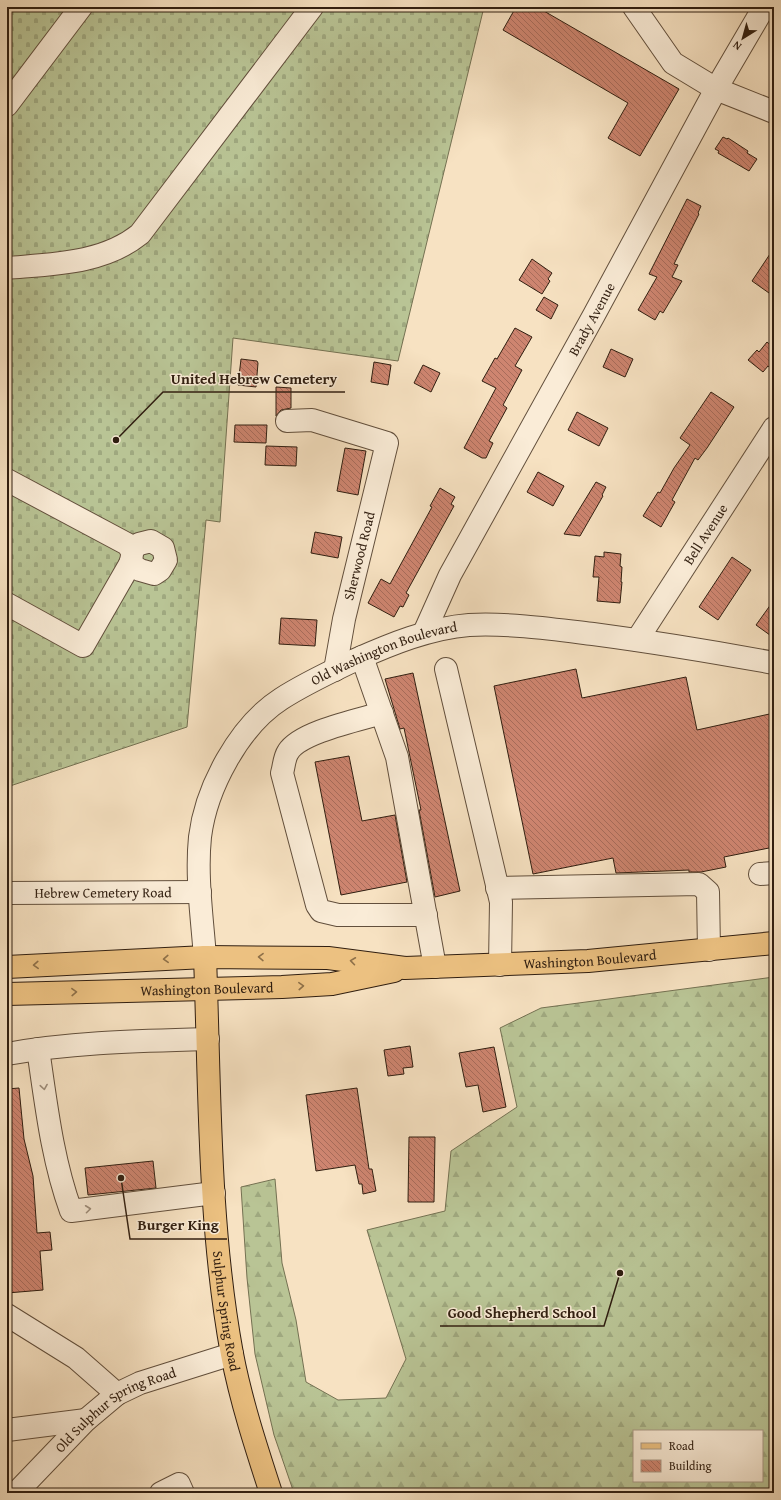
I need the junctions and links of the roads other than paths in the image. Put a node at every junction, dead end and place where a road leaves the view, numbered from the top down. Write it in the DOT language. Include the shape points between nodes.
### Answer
graph roads {
  1 [pos="81,7"];
  2 [pos="312,7"];
  3 [pos="634,7"];
  4 [pos="764,7"];
  5 [pos="716,89"];
  6 [pos="7,105"];
  7 [pos="774,112"];
  8 [pos="7,268"];
  9 [pos="287,421"];
  10 [pos="774,428"];
  11 [pos="7,480"];
  12 [pos="7,604"];
  13 [pos="424,633"];
  14 [pos="637,640"];
  15 [pos="362,657"];
  16 [pos="774,663"];
  17 [pos="446,669"];
  18 [pos="335,670"];
  19 [pos="382,714"];
  20 [pos="497,888"];
  21 [pos="200,892"];
  22 [pos="7,894"];
  23 [pos="426,915"];
  24 [pos="774,943"];
  25 [pos="709,950"];
  26 [pos="205,957"];
  27 [pos="500,965"];
  28 [pos="7,967"];
  29 [pos="405,968"];
  30 [pos="435,968"];
  31 [pos="206,989"];
  32 [pos="7,994"];
  33 [pos="208,1039"];
  34 [pos="38,1049"];
  35 [pos="7,1054"];
  36 [pos="214,1193"];
  37 [pos="7,1315"];
  38 [pos="232,1354"];
  39 [pos="117,1394"];
  40 [pos="86,1420"];
  41 [pos="7,1430"];
  42 [pos="16,1493"];
  43 [pos="161,1493"];
  44 [pos="184,1493"];
  45 [pos="271,1493"];
  1 -- 6 [label="street"];
  2 -- 8 [label="street" via="140,234 116,249 74,262"];
  3 -- 5 [label="street" via="673,63"];
  4 -- 5 [label="street, Brady Avenue"];
  5 -- 7 [label="street"];
  5 -- 13 [label="street, Brady Avenue" via="450,575"];
  9 -- 18 [label="street, Sherwood Road" via="312,420 388,443 344,619"];
  10 -- 14 [label="street, Bell Avenue"];
  11 -- 12 [label="street" via="127,544 131,557 83,646"];
  13 -- 14 [label="street, Old Washington Boulevard" via="468,625 510,626"];
  13 -- 15 [label="street, Old Washington Boulevard"];
  14 -- 16 [label="street, Old Washington Boulevard"];
  15 -- 18 [label="street, Old Washington Boulevard"];
  15 -- 19 [label="street"];
  17 -- 20 [label="street"];
  18 -- 21 [label="street, Old Washington Boulevard" via="280,700 244,734 228,759 215,785 200,836"];
  19 -- 23 [label="street" via="397,757"];
  19 -- 23 [label="street" via="330,728 299,742 288,752 282,773 317,905 321,911 338,915"];
  20 -- 25 [label="street" via="699,884 708,892"];
  20 -- 27 [label="street" via="501,902"];
  21 -- 22 [label="street, Hebrew Cemetery Road"];
  21 -- 26 [label="street, Old Washington Boulevard"];
  23 -- 30 [label="street"];
  24 -- 25 [label="main road, Washington Boulevard"];
  25 -- 27 [label="main road, Washington Boulevard" via="588,961"];
  26 -- 28 [label="main road, Washington Boulevard, one-way"];
  29 -- 26 [label="main road, Washington Boulevard, one-way" via="328,958"];
  26 -- 31 [label="main road, Sulphur Spring Road"];
  27 -- 30 [label="main road, Washington Boulevard"];
  29 -- 30 [label="main road, Washington Boulevard"];
  31 -- 29 [label="main road, Washington Boulevard, one-way" via="332,984"];
  32 -- 31 [label="main road, Washington Boulevard, one-way"];
  31 -- 33 [label="main road, Sulphur Spring Road"];
  33 -- 34 [label="street"];
  33 -- 36 [label="main road, Sulphur Spring Road"];
  34 -- 35 [label="street"];
  34 -- 36 [label="street, one-way" via="53,1143 62,1186 71,1211"];
  36 -- 38 [label="main road, Sulphur Spring Road" via="222,1286"];
  37 -- 39 [label="street" via="76,1358"];
  38 -- 39 [label="street, Old Sulphur Spring Road" via="140,1382"];
  38 -- 45 [label="main road, Sulphur Spring Road"];
  39 -- 40 [label="street, Old Sulphur Spring Road"];
  40 -- 41 [label="street"];
  40 -- 42 [label="street, Old Sulphur Spring Road"];
  43 -- 44 [label="street" via="180,1484"];
}
